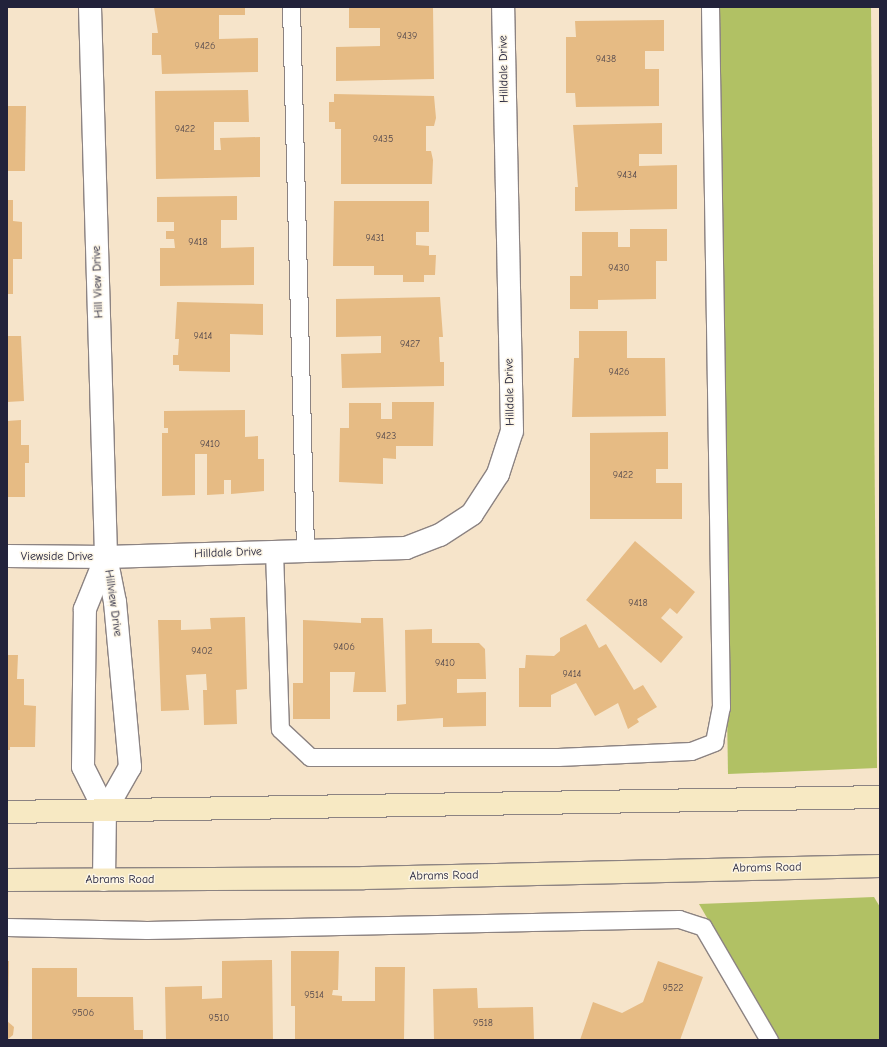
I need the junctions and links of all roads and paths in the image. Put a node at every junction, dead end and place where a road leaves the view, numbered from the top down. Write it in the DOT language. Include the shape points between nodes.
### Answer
graph roads {
  1 [pos="90,7"];
  2 [pos="291,7"];
  3 [pos="503,7"];
  4 [pos="710,7"];
  5 [pos="305,550"];
  6 [pos="274,551"];
  7 [pos="7,556"];
  8 [pos="106,557"];
  9 [pos="880,796"];
  10 [pos="105,811"];
  11 [pos="7,812"];
  12 [pos="880,866"];
  13 [pos="7,880"];
  14 [pos="104,880"];
  15 [pos="7,927"];
  16 [pos="769,1040"];
  1 -- 8 [label="street, Hill View Drive"];
  2 -- 5 [label="lane"];
  3 -- 5 [label="street, Hilldale Drive" via="512,431 498,474 472,514 440,535 406,548"];
  4 -- 6 [label="lane" via="721,707 714,742 691,751 558,756 310,756 280,730"];
  5 -- 6 [label="street, Hilldale Drive"];
  6 -- 8 [label="street, Hilldale Drive"];
  7 -- 8 [label="street, Viewside Drive"];
  8 -- 10 [label="street, Hillview Drive" via="115,602 130,766"];
  8 -- 10 [label="street, Hillview Drive" via="85,609 83,767"];
  9 -- 10 [label="main road"];
  10 -- 11 [label="main road"];
  10 -- 14 [label="street, Hillview Drive"];
  12 -- 14 [label="main road, Abrams Road" via="364,878"];
  13 -- 14 [label="main road, Abrams Road"];
  15 -- 16 [label="lane" via="147,930 679,919 703,927"];
}
